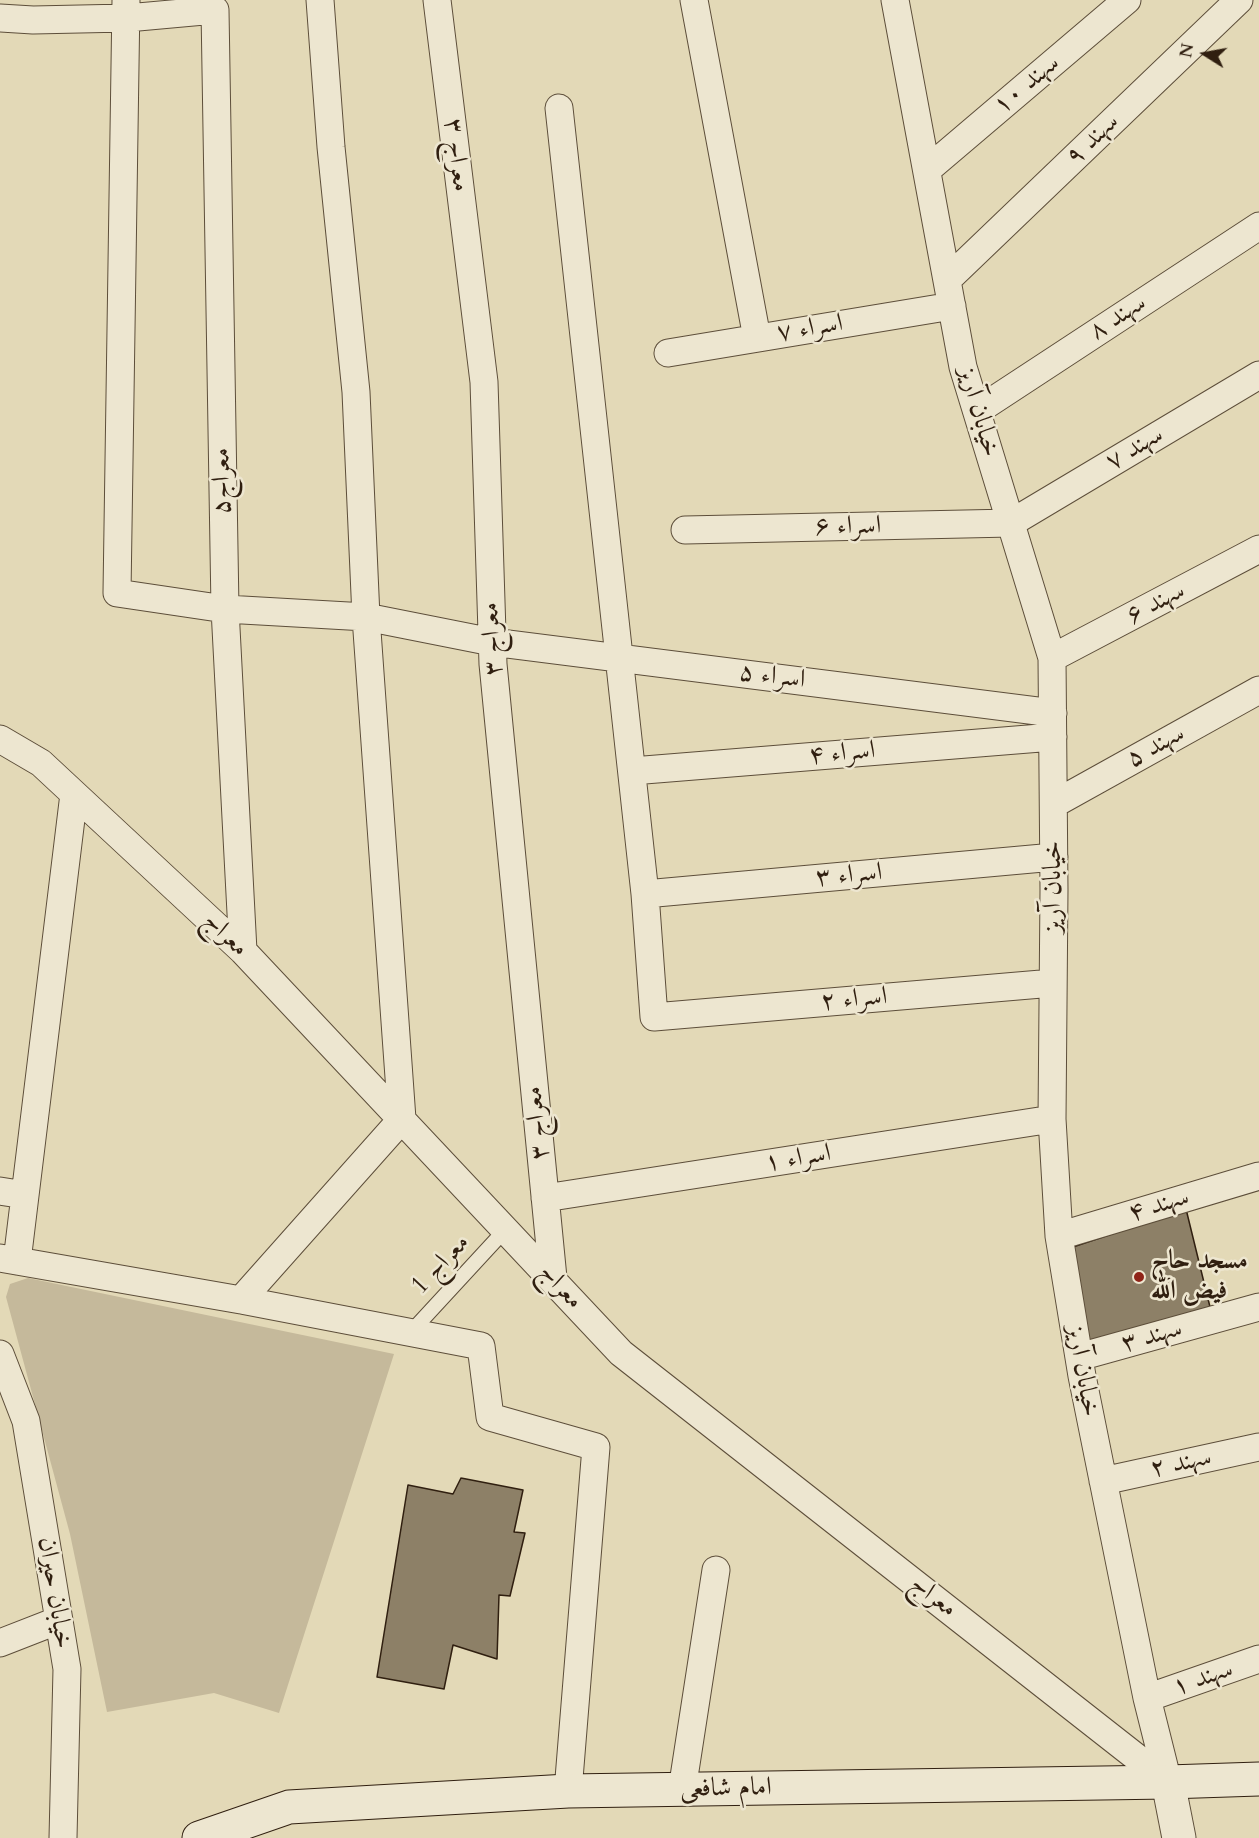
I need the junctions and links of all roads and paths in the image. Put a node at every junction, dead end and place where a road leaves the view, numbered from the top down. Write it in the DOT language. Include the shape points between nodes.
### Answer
graph roads {
  1 [pos="320,0"];
  2 [pos="437,0"];
  3 [pos="694,0"];
  4 [pos="895,0"];
  5 [pos="1126,0"];
  6 [pos="1239,0"];
  7 [pos="127,9"];
  8 [pos="0,18"];
  9 [pos="559,108"];
  10 [pos="927,170"];
  11 [pos="1259,226"];
  12 [pos="950,293"];
  13 [pos="757,338"];
  14 [pos="668,353"];
  15 [pos="1259,375"];
  16 [pos="976,411"];
  17 [pos="1011,523"];
  18 [pos="685,530"];
  19 [pos="1259,549"];
  20 [pos="225,609"];
  21 [pos="366,617"];
  22 [pos="492,642"];
  23 [pos="620,658"];
  24 [pos="1052,658"];
  25 [pos="1259,690"];
  26 [pos="1053,725"];
  27 [pos="0,739"];
  28 [pos="632,771"];
  29 [pos="74,794"];
  30 [pos="1054,804"];
  31 [pos="1054,857"];
  32 [pos="645,894"];
  33 [pos="243,951"];
  34 [pos="1053,983"];
  35 [pos="402,1119"];
  36 [pos="1052,1119"];
  37 [pos="1259,1176"];
  38 [pos="13,1193"];
  39 [pos="545,1198"];
  40 [pos="506,1229"];
  41 [pos="1059,1236"];
  42 [pos="8,1260"];
  43 [pos="553,1278"];
  44 [pos="241,1300"];
  45 [pos="1259,1306"];
  46 [pos="411,1332"];
  47 [pos="0,1354"];
  48 [pos="1079,1357"];
  49 [pos="1259,1447"];
  50 [pos="1103,1481"];
  51 [pos="716,1570"];
  52 [pos="59,1620"];
  53 [pos="0,1643"];
  54 [pos="1259,1659"];
  55 [pos="1147,1698"];
  56 [pos="1259,1779"];
  57 [pos="1168,1782"];
  58 [pos="682,1790"];
  59 [pos="568,1791"];
  60 [pos="63,1838"];
  61 [pos="199,1838"];
  62 [pos="1179,1838"];
  1 -- 21 [label="street" via="356,392"];
  2 -- 22 [label="street, معراج ۳" via="484,382"];
  3 -- 13 [label="street"];
  4 -- 10 [label="street, خیابان آریز"];
  5 -- 10 [label="street, سهند ۱۰"];
  6 -- 12 [label="street, سهند ۹"];
  7 -- 8 [label="street" via="33,20"];
  7 -- 20 [label="street, معراج۵" via="215,10"];
  7 -- 20 [label="street, اسراء ۵" via="117,593"];
  9 -- 23 [label="street"];
  10 -- 12 [label="street, خیابان آریز"];
  11 -- 16 [label="street, سهند ۸"];
  12 -- 13 [label="street, اسراء ۷"];
  12 -- 16 [label="street, خیابان آریز" via="963,367"];
  13 -- 14 [label="street, اسراء ۷"];
  15 -- 17 [label="street, سهند ۷"];
  16 -- 17 [label="street, خیابان آریز"];
  17 -- 18 [label="street, اسراء ۶"];
  17 -- 24 [label="street, خیابان آریز"];
  19 -- 24 [label="street, سهند ۶"];
  20 -- 21 [label="street, اسراء ۵"];
  20 -- 33 [label="street, معراج۵"];
  21 -- 22 [label="street, اسراء ۵"];
  21 -- 35 [label="street"];
  22 -- 23 [label="street, اسراء ۵"];
  22 -- 39 [label="street, معراج ۳"];
  23 -- 26 [label="street, اسراء ۵"];
  23 -- 28 [label="street"];
  24 -- 26 [label="street, خیابان آریز"];
  25 -- 30 [label="street, سهند ۵"];
  26 -- 28 [label="street, اسراء ۴"];
  26 -- 30 [label="street, خیابان آریز"];
  27 -- 29 [label="street, معراج" via="41,763"];
  28 -- 32 [label="street"];
  29 -- 33 [label="street, معراج"];
  29 -- 38 [label="street"];
  30 -- 31 [label="street, خیابان آریز"];
  31 -- 32 [label="street, اسراء ۳"];
  31 -- 34 [label="street, خیابان آریز"];
  32 -- 34 [label="street, اسراء ۲" via="654,1017"];
  33 -- 35 [label="street, معراج"];
  34 -- 36 [label="street, خیابان آریز"];
  35 -- 40 [label="street, معراج"];
  35 -- 44 [label="street"];
  36 -- 39 [label="street, اسراء ۱"];
  36 -- 41 [label="street, خیابان آریز"];
  37 -- 41 [label="street, سهند ۴"];
  38 -- 42 [label="street"];
  39 -- 43 [label="street, معراج ۳"];
  40 -- 43 [label="street, معراج"];
  40 -- 46 [label="lane, معراج 1"];
  41 -- 48 [label="street, خیابان آریز"];
  42 -- 44 [label="street"];
  43 -- 57 [label="street, معراج" via="621,1353"];
  44 -- 46 [label="street"];
  45 -- 48 [label="street, سهند ۳"];
  46 -- 59 [label="street" via="482,1346 490,1417 596,1448"];
  47 -- 52 [label="street, خیابان حیران" via="26,1421"];
  48 -- 50 [label="street, خیابان آریز"];
  49 -- 50 [label="street, سهند ۲"];
  50 -- 55 [label="street, خیابان آریز"];
  51 -- 58 [label="street"];
  52 -- 53 [label="street"];
  52 -- 60 [label="street, خیابان حیران" via="67,1669"];
  54 -- 55 [label="street, سهند ۱"];
  55 -- 57 [label="street, خیابان آریز"];
  56 -- 57 [label="main road, امام شافعی"];
  57 -- 58 [label="main road, امام شافعی"];
  57 -- 62 [label="main road"];
  58 -- 59 [label="main road, امام شافعی"];
  59 -- 61 [label="main road, امام شافعی" via="289,1807"];
}
